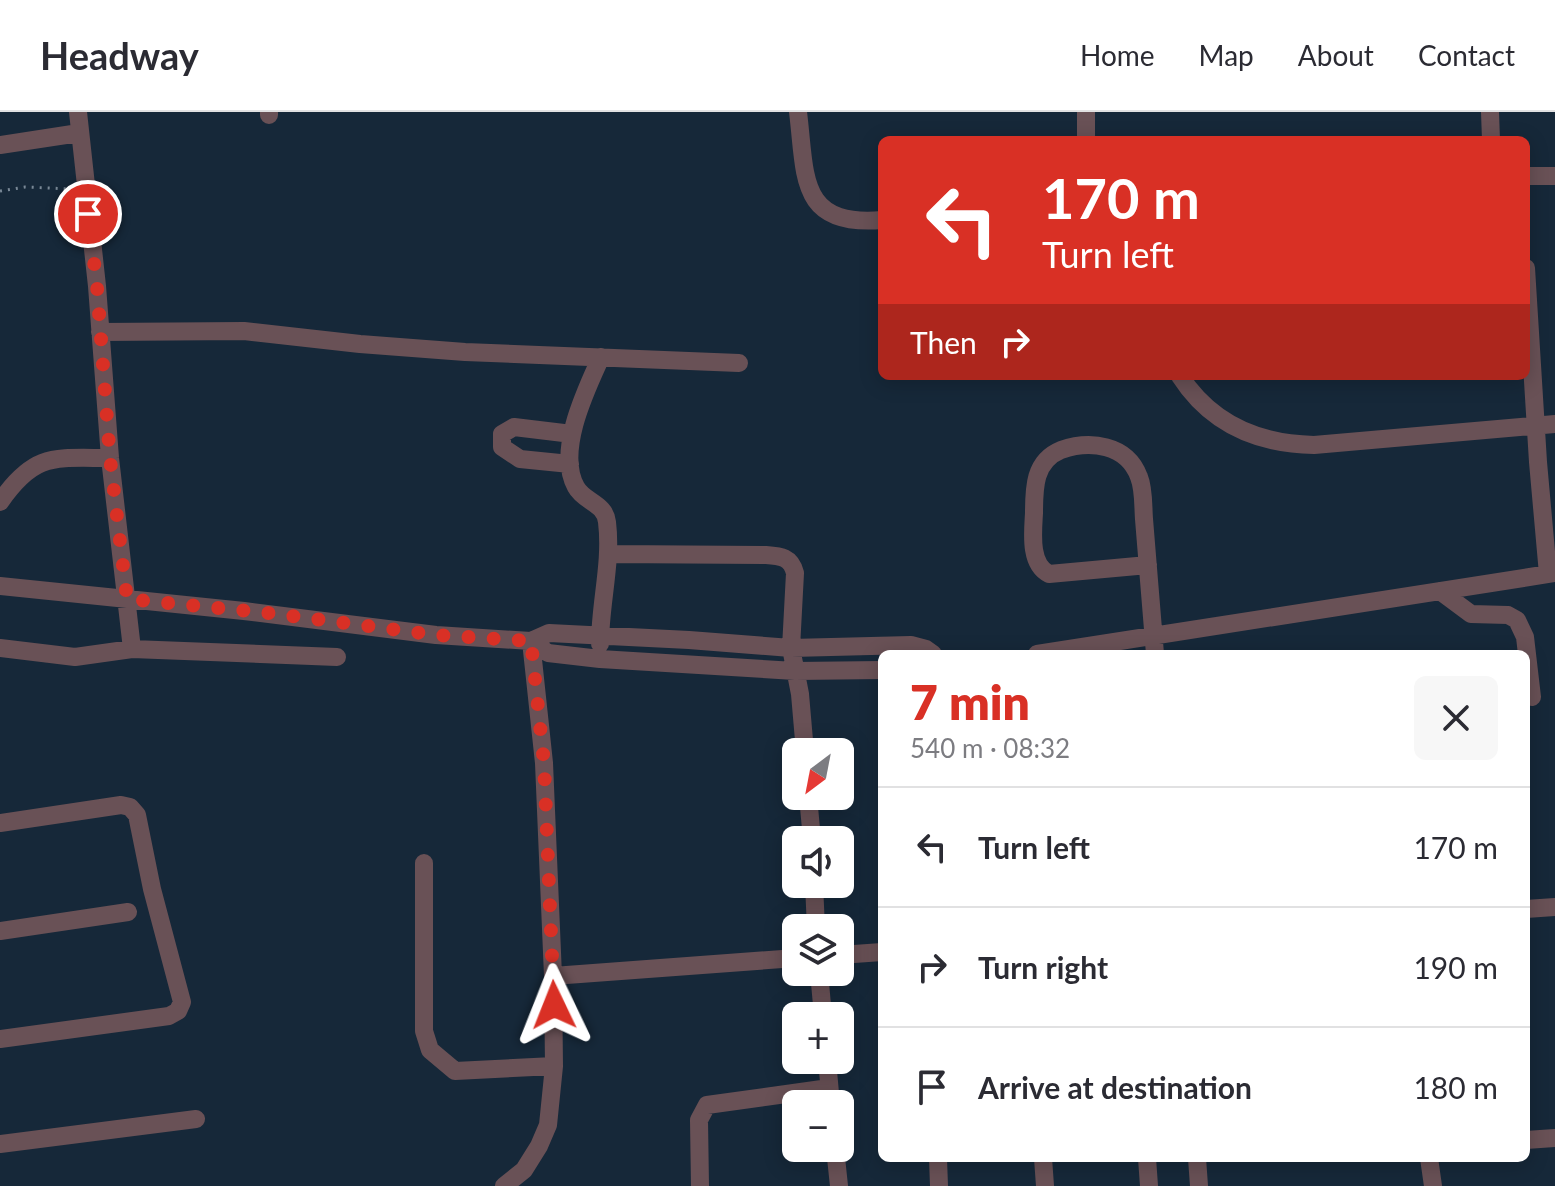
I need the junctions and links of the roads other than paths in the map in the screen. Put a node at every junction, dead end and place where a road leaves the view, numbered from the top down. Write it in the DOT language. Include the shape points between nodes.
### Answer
graph roads {
  1 [pos="78,112"];
  2 [pos="798,112"];
  3 [pos="1086,112"];
  4 [pos="1490,112"];
  5 [pos="79,133"];
  6 [pos="1086,136"];
  7 [pos="1491,136"];
  8 [pos="0,145"];
  9 [pos="1530,176"];
  10 [pos="1555,176"];
  11 [pos="878,220"];
  12 [pos="1530,299"];
  13 [pos="100,332"];
  14 [pos="601,357"];
  15 [pos="739,363"];
  16 [pos="1183,380"];
  17 [pos="1546,425"];
  18 [pos="572,434"];
  19 [pos="110,458"];
  20 [pos="570,464"];
  21 [pos="0,502"];
  22 [pos="610,554"];
  23 [pos="1148,565"];
  24 [pos="1552,574"];
  25 [pos="0,586"];
  26 [pos="1440,591"];
  27 [pos="127,599"];
  28 [pos="600,635"];
  29 [pos="531,641"];
  30 [pos="1154,646"];
  31 [pos="0,648"];
  32 [pos="791,648"];
  33 [pos="132,649"];
  34 [pos="927,650"];
  35 [pos="1096,650"];
  36 [pos="1527,650"];
  37 [pos="337,657"];
  38 [pos="600,659"];
  39 [pos="878,670"];
  40 [pos="795,671"];
  41 [pos="1530,680"];
  42 [pos="1532,697"];
  43 [pos="804,738"];
  44 [pos="0,823"];
  45 [pos="424,863"];
  46 [pos="1555,907"];
  47 [pos="1530,909"];
  48 [pos="128,912"];
  49 [pos="0,931"];
  50 [pos="878,952"];
  51 [pos="854,954"];
  52 [pos="782,959"];
  53 [pos="553,976"];
  54 [pos="0,1039"];
  55 [pos="554,1066"];
  56 [pos="782,1100"];
  57 [pos="196,1119"];
  58 [pos="1555,1138"];
  59 [pos="1530,1140"];
  60 [pos="0,1144"];
  61 [pos="836,1162"];
  62 [pos="938,1162"];
  63 [pos="1043,1162"];
  64 [pos="1147,1162"];
  65 [pos="1197,1162"];
  66 [pos="1430,1162"];
  67 [pos="504,1186"];
  68 [pos="700,1186"];
  69 [pos="839,1186"];
  70 [pos="939,1186"];
  71 [pos="1045,1186"];
  72 [pos="1149,1186"];
  73 [pos="1199,1186"];
  74 [pos="1433,1186"];
  1 -- 5 [label="street"];
  2 -- 11 [label="street" via="813,198 841,219"];
  3 -- 6 [label="street"];
  4 -- 7 [label="street"];
  5 -- 8 [label="street"];
  5 -- 13 [label="street"];
  9 -- 10 [label="street"];
  12 -- 17 [label="street"];
  13 -- 14 [label="street" via="244,331 375,346"];
  13 -- 19 [label="street"];
  14 -- 15 [label="street"];
  14 -- 18 [label="street"];
  16 -- 17 [label="street" via="1225,422 1289,445"];
  17 -- 24 [label="street" via="1538,462"];
  18 -- 20 [label="street"];
  18 -- 20 [label="street" via="514,427 500,440 520,459"];
  19 -- 21 [label="street" via="36,463"];
  19 -- 27 [label="street"];
  20 -- 22 [label="street" via="576,487 607,517"];
  22 -- 28 [label="street"];
  22 -- 32 [label="street" via="784,557 795,573"];
  23 -- 23 [label="street" via="1139,476 1122,455 1084,445 1046,459 1037,474 1034,508 1040,567 1049,574"];
  23 -- 30 [label="street"];
  24 -- 26 [label="street"];
  25 -- 27 [label="street"];
  26 -- 30 [label="street"];
  26 -- 36 [label="street" via="1471,614 1517,620"];
  27 -- 29 [label="street"];
  27 -- 33 [label="street"];
  28 -- 29 [label="street" via="549,633"];
  28 -- 32 [label="street"];
  28 -- 38 [label="street"];
  29 -- 38 [label="street" via="548,653"];
  29 -- 53 [label="street" via="544,763"];
  30 -- 35 [label="street"];
  31 -- 33 [label="street" via="75,657"];
  32 -- 34 [label="street" via="911,645"];
  32 -- 40 [label="street"];
  33 -- 37 [label="street"];
  38 -- 40 [label="street"];
  39 -- 40 [label="street"];
  40 -- 43 [label="street"];
  41 -- 42 [label="street"];
  44 -- 54 [label="street" via="121,805 133,810 182,1002 169,1016"];
  45 -- 55 [label="street" via="424,1031 430,1050 455,1071"];
  46 -- 47 [label="street"];
  48 -- 49 [label="street"];
  50 -- 51 [label="street"];
  52 -- 53 [label="street"];
  53 -- 55 [label="street"];
  55 -- 67 [label="street" via="548,1125 524,1170"];
  56 -- 68 [label="street" via="707,1105 699,1120"];
  57 -- 60 [label="street"];
  58 -- 59 [label="street"];
  61 -- 69 [label="street"];
  62 -- 70 [label="street"];
  63 -- 71 [label="street"];
  64 -- 72 [label="street"];
  65 -- 73 [label="street"];
  66 -- 74 [label="street"];
}
